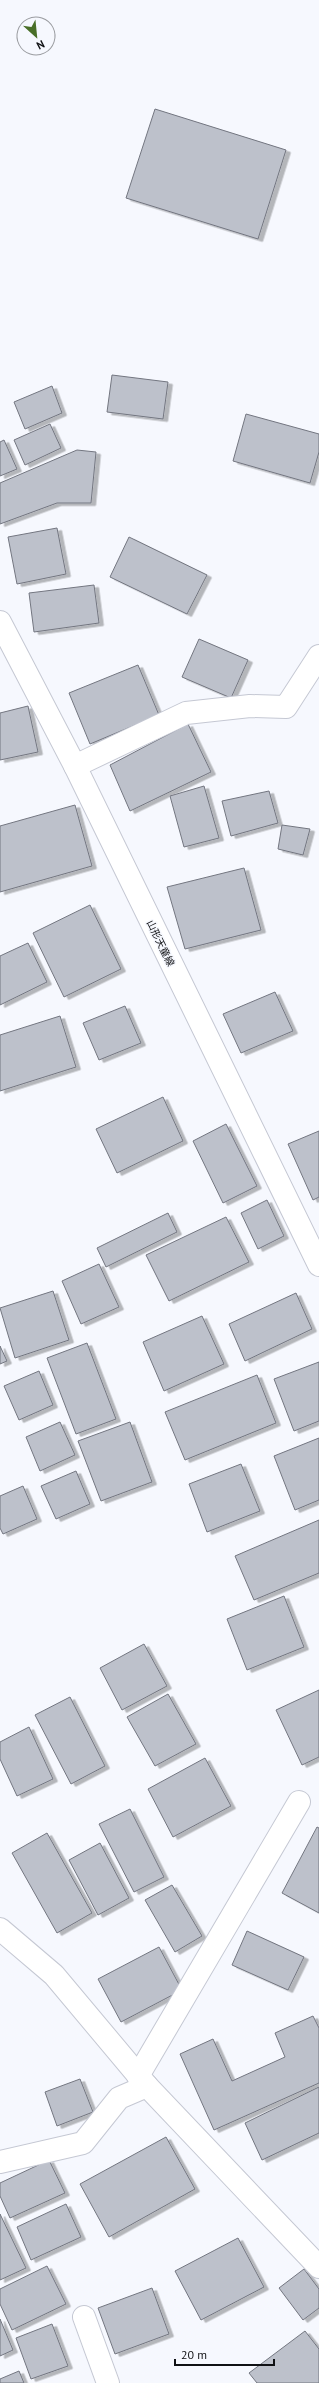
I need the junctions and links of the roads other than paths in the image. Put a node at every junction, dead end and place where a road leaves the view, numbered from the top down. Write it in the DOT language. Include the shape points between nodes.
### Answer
graph roads {
  1 [pos="0,622"];
  2 [pos="319,656"];
  3 [pos="75,766"];
  4 [pos="319,1265"];
  5 [pos="299,1802"];
  6 [pos="0,1929"];
  7 [pos="143,2081"];
  8 [pos="0,2162"];
  9 [pos="319,2267"];
  10 [pos="84,2317"];
  11 [pos="108,2383"];
  1 -- 3 [label="main road, 山形天童線"];
  2 -- 3 [label="main road" via="286,707 250,706 186,713"];
  3 -- 4 [label="main road, 山形天童線"];
  5 -- 7 [label="main road"];
  6 -- 7 [label="main road" via="54,1975"];
  7 -- 8 [label="main road" via="119,2098 83,2143"];
  7 -- 9 [label="main road"];
  10 -- 11 [label="main road"];
}
